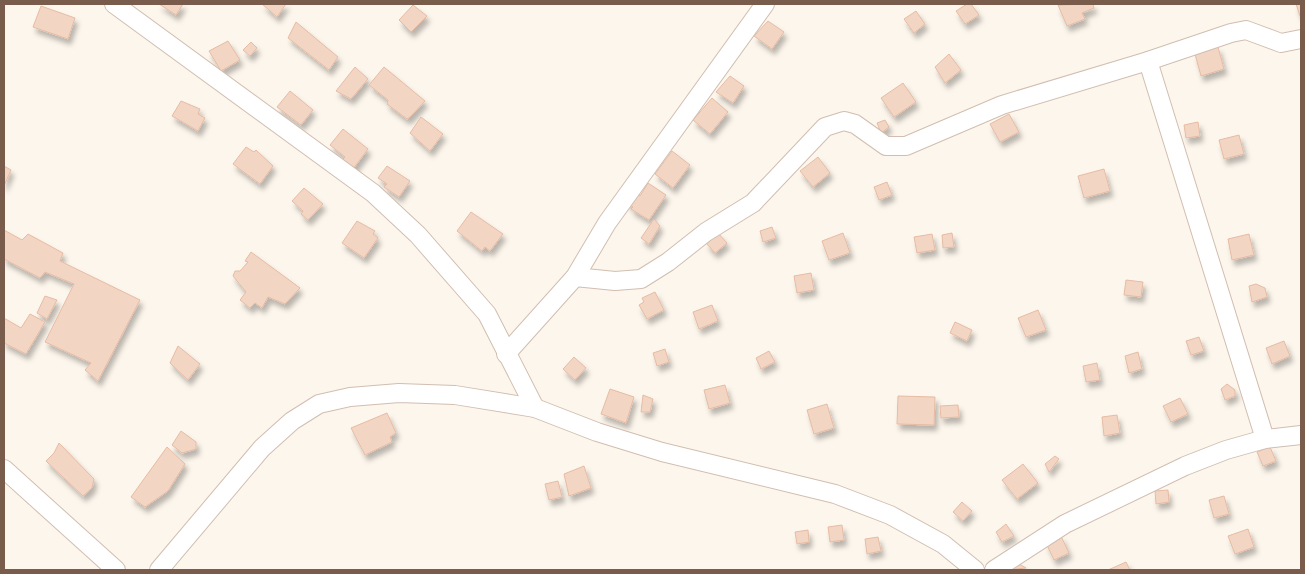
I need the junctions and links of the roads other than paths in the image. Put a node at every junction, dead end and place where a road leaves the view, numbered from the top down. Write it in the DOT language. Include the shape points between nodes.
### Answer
graph roads {
  1 [pos="114,4"];
  2 [pos="765,4"];
  3 [pos="1301,39"];
  4 [pos="1148,61"];
  5 [pos="575,276"];
  6 [pos="506,354"];
  7 [pos="535,408"];
  8 [pos="1301,435"];
  9 [pos="1265,440"];
  10 [pos="4,470"];
  11 [pos="116,570"];
  12 [pos="159,570"];
  13 [pos="975,570"];
  14 [pos="994,570"];
  1 -- 6 [label="street" via="373,193 418,235 487,314"];
  2 -- 5 [label="street" via="608,223"];
  3 -- 4 [label="street" via="1281,43 1246,30"];
  4 -- 5 [label="street" via="1002,105 906,146 886,146 855,124 834,122 825,127 753,203 641,279 615,281"];
  4 -- 9 [label="street"];
  5 -- 6 [label="street"];
  6 -- 7 [label="street"];
  7 -- 12 [label="street" via="455,395 408,394 350,397 319,404 292,421 262,448"];
  7 -- 13 [label="street" via="662,452 835,494 898,519 943,544"];
  8 -- 9 [label="street"];
  9 -- 14 [label="street" via="1226,450 1120,496 1065,524"];
  10 -- 11 [label="street"];
}
